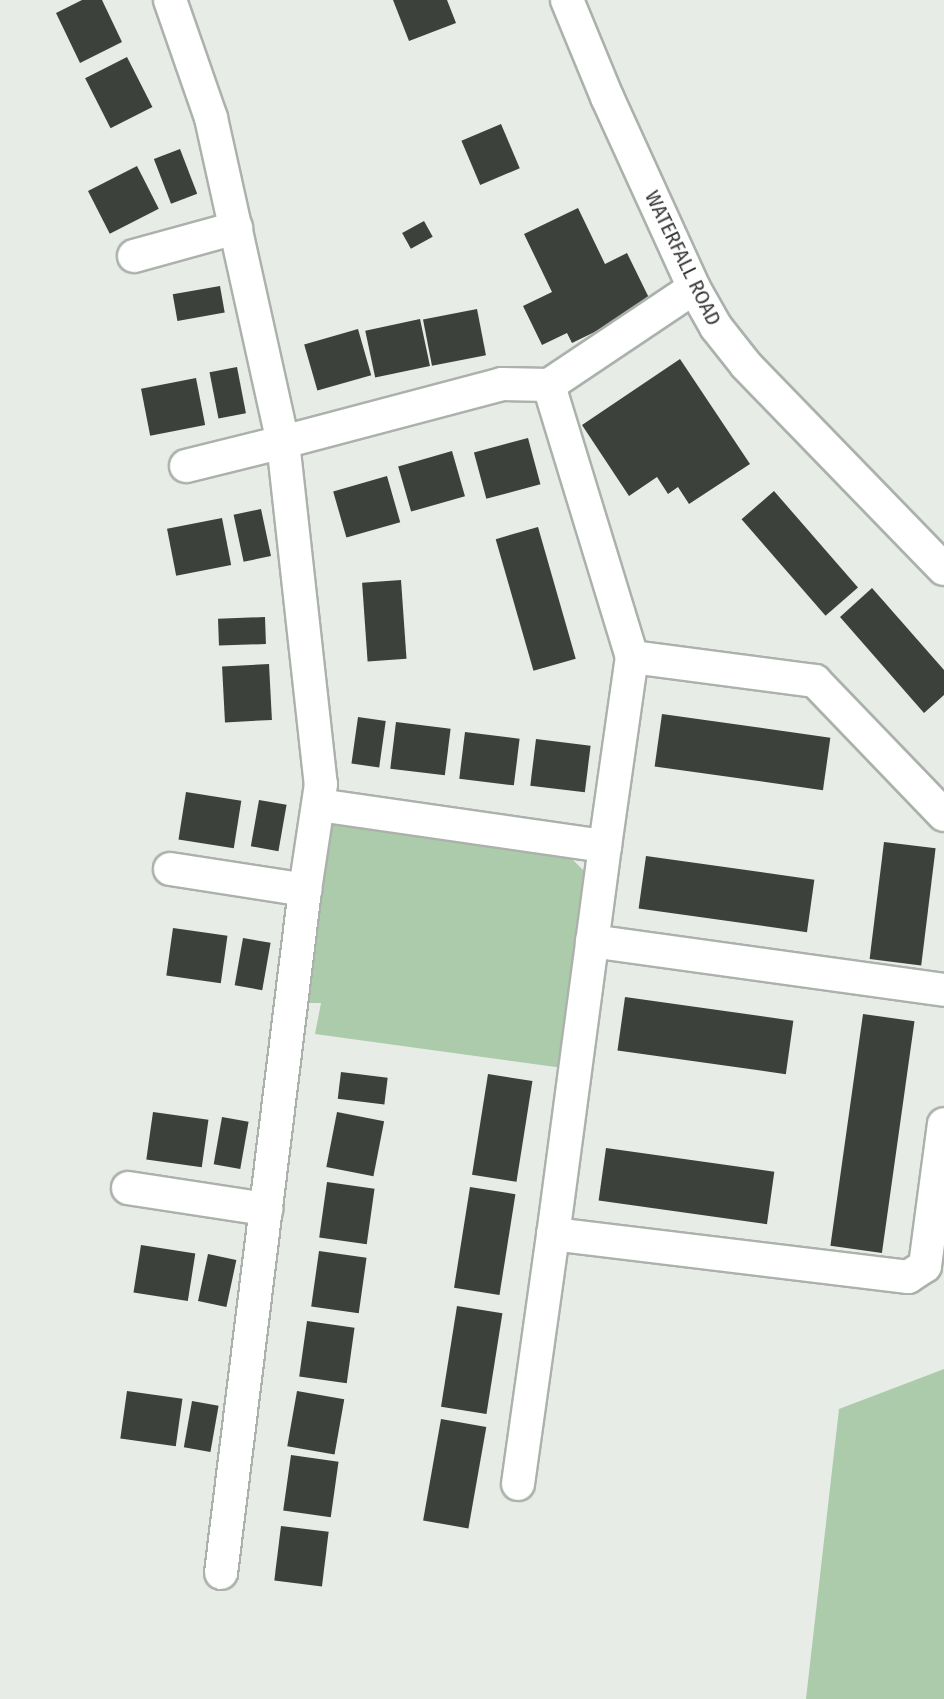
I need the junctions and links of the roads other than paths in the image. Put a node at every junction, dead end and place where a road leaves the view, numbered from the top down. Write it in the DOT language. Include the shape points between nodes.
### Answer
graph roads {
  1 [pos="170,0"];
  2 [pos="567,0"];
  3 [pos="236,228"];
  4 [pos="134,256"];
  5 [pos="694,289"];
  6 [pos="549,385"];
  7 [pos="284,442"];
  8 [pos="186,466"];
  9 [pos="944,569"];
  10 [pos="632,657"];
  11 [pos="319,805"];
  12 [pos="944,816"];
  13 [pos="605,846"];
  14 [pos="170,869"];
  15 [pos="305,890"];
  16 [pos="592,941"];
  17 [pos="944,990"];
  18 [pos="944,1124"];
  19 [pos="128,1188"];
  20 [pos="266,1209"];
  21 [pos="553,1234"];
  22 [pos="518,1484"];
  23 [pos="221,1573"];
  1 -- 3 [label="street" via="211,118"];
  2 -- 5 [label="street, WATERFALL ROAD"];
  3 -- 4 [label="street"];
  3 -- 7 [label="street"];
  5 -- 6 [label="street"];
  5 -- 9 [label="street, WATERFALL ROAD" via="746,365"];
  6 -- 7 [label="street" via="502,384"];
  6 -- 10 [label="street"];
  7 -- 8 [label="street"];
  7 -- 11 [label="street" via="319,761"];
  10 -- 12 [label="street" via="815,681"];
  10 -- 13 [label="street"];
  11 -- 13 [label="street"];
  11 -- 15 [label="street"];
  13 -- 16 [label="street"];
  14 -- 15 [label="street"];
  15 -- 20 [label="street"];
  16 -- 17 [label="street"];
  16 -- 21 [label="street"];
  18 -- 21 [label="street" via="925,1266 908,1277"];
  19 -- 20 [label="street"];
  20 -- 23 [label="street"];
  21 -- 22 [label="street"];
}
